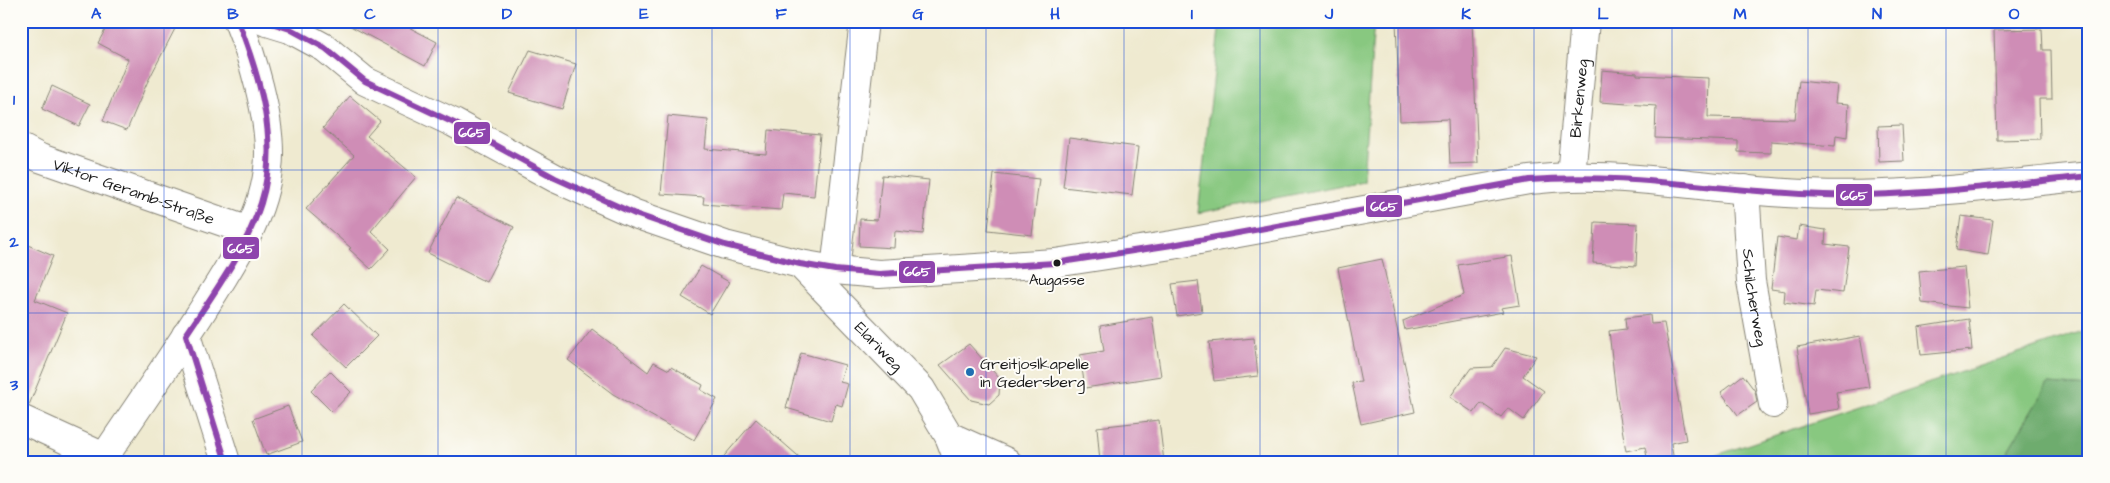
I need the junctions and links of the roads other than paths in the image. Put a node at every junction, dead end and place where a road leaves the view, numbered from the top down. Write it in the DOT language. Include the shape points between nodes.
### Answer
graph roads {
  1 [pos="864,21"];
  2 [pos="1585,21"];
  3 [pos="247,22"];
  4 [pos="21,148"];
  5 [pos="1571,176"];
  6 [pos="2089,176"];
  7 [pos="1745,190"];
  8 [pos="249,231"];
  9 [pos="800,264"];
  10 [pos="835,270"];
  11 [pos="186,336"];
  12 [pos="1773,404"];
  13 [pos="21,419"];
  14 [pos="949,436"];
  15 [pos="103,459"];
  16 [pos="226,462"];
  17 [pos="960,462"];
  18 [pos="1007,462"];
  1 -- 10 [label="street"];
  2 -- 5 [label="street, Birkenweg"];
  3 -- 8 [label="street" via="269,154 262,199"];
  3 -- 9 [label="street" via="290,29 325,48 365,81 454,123 555,178 635,214 725,245"];
  4 -- 8 [label="street, Viktor Geramb-Straße" via="40,158"];
  5 -- 7 [label="street"];
  5 -- 10 [label="street" via="1529,180 1056,263 879,274"];
  6 -- 7 [label="street" via="1878,193"];
  7 -- 12 [label="street, Schilcherweg" via="1752,281"];
  8 -- 11 [label="street"];
  9 -- 10 [label="street"];
  9 -- 14 [label="street, Elariweg" via="921,389"];
  11 -- 15 [label="street"];
  11 -- 16 [label="street"];
  13 -- 15 [label="street"];
  14 -- 17 [label="street, Elariweg"];
  14 -- 18 [label="street"];
}
